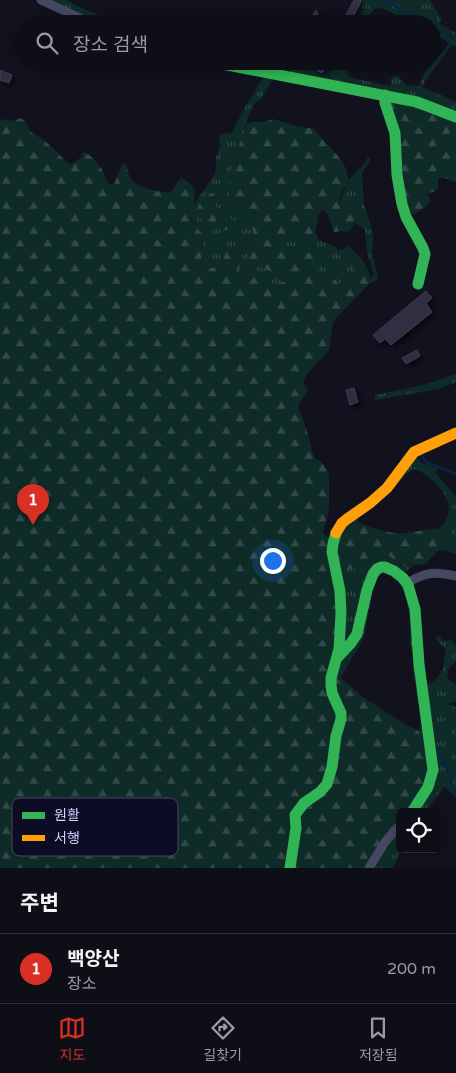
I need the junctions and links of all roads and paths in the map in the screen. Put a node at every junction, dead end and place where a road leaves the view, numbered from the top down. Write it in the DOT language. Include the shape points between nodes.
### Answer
graph roads {
  1 [pos="41,0"];
  2 [pos="74,15"];
  3 [pos="254,70"];
  4 [pos="385,95"];
  5 [pos="456,117"];
  6 [pos="418,284"];
  7 [pos="456,433"];
  8 [pos="456,576"];
  9 [pos="407,583"];
  10 [pos="338,657"];
  11 [pos="415,808"];
  12 [pos="396,830"];
  13 [pos="290,868"];
  14 [pos="369,868"];
  1 -- 2 [label="street"];
  3 -- 4 [label="street"];
  4 -- 5 [label="street" via="417,102"];
  4 -- 6 [label="street" via="384,103 395,133 402,204 425,254"];
  7 -- 10 [label="street" via="409,456 389,486 339,528 332,546 341,599"];
  8 -- 9 [label="street" via="427,574"];
  9 -- 10 [label="street" via="384,567 372,574 360,628"];
  9 -- 11 [label="street" via="416,620 416,646 433,770 429,787"];
  10 -- 13 [label="street" via="330,686 341,720 329,779 295,815"];
  12 -- 14 [label="street"];
}
